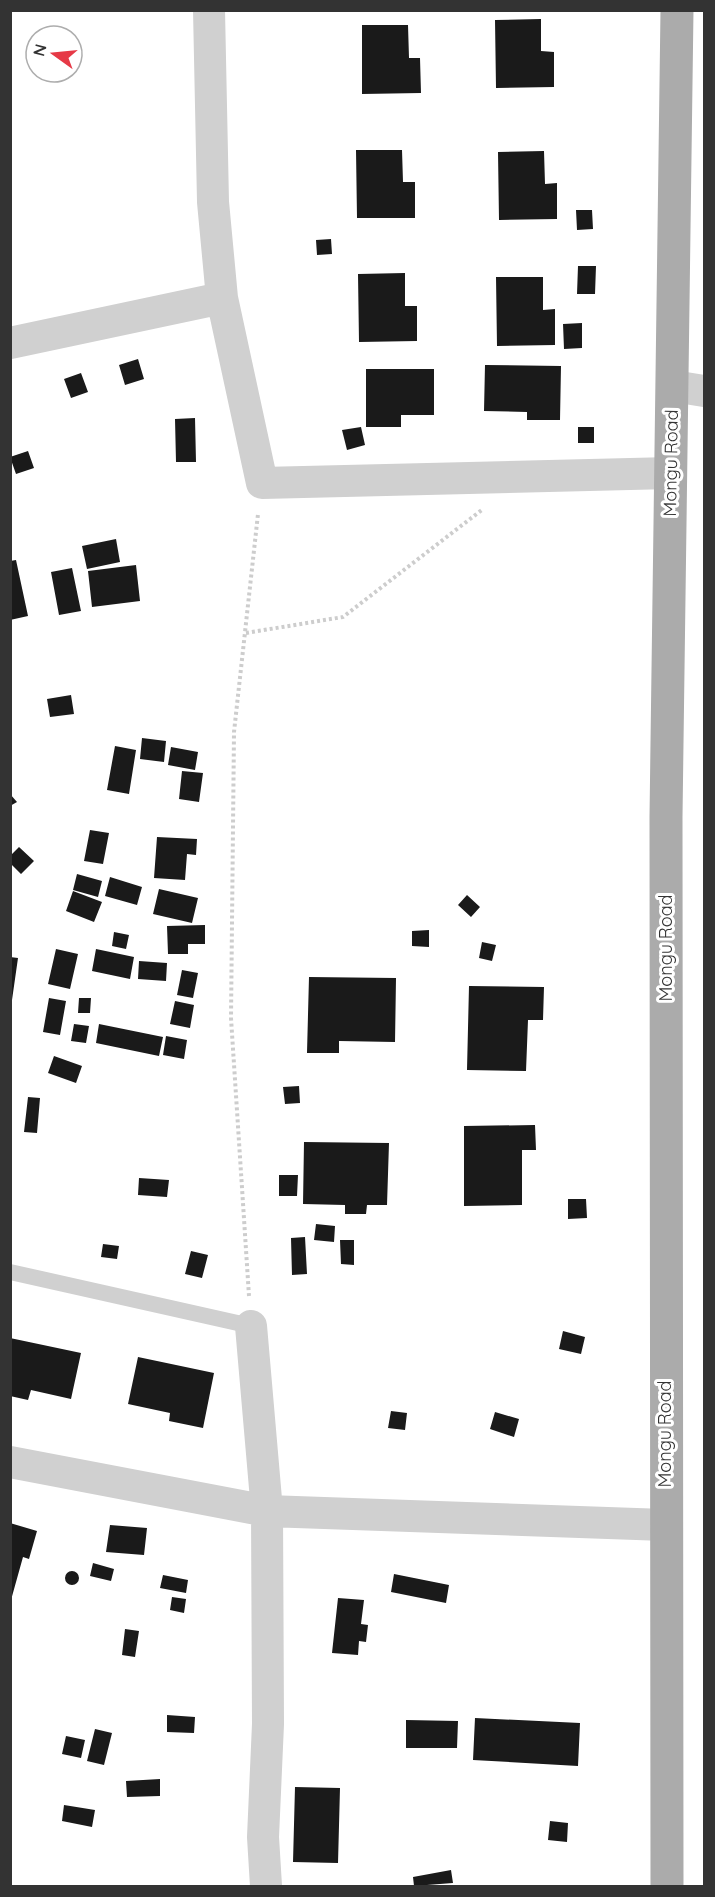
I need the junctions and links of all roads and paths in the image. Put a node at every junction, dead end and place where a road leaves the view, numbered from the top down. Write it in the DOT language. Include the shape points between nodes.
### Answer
graph roads {
  1 [pos="209,10"];
  2 [pos="677,10"];
  3 [pos="222,298"];
  4 [pos="10,343"];
  5 [pos="689,389"];
  6 [pos="671,473"];
  7 [pos="526,476"];
  8 [pos="262,483"];
  9 [pos="246,633"];
  10 [pos="10,1272"];
  11 [pos="251,1326"];
  12 [pos="10,1462"];
  13 [pos="267,1511"];
  14 [pos="665,1525"];
  15 [pos="266,1887"];
  16 [pos="667,1887"];
  1 -- 3 [label="street" via="213,202"];
  2 -- 5 [label="main road, Mongu Road"];
  3 -- 4 [label="street"];
  3 -- 8 [label="street"];
  5 -- 6 [label="main road, Mongu Road"];
  6 -- 7 [label="street"];
  6 -- 14 [label="main road, Mongu Road" via="666,817"];
  7 -- 8 [label="street"];
  7 -- 9 [label="path" via="343,617"];
  8 -- 9 [label="path"];
  9 -- 11 [label="path" via="234,732 231,1018"];
  10 -- 11 [label="lane"];
  11 -- 13 [label="street"];
  12 -- 13 [label="street"];
  13 -- 14 [label="street"];
  13 -- 15 [label="street" via="268,1725 263,1827"];
  14 -- 16 [label="main road, Mongu Road"];
}
